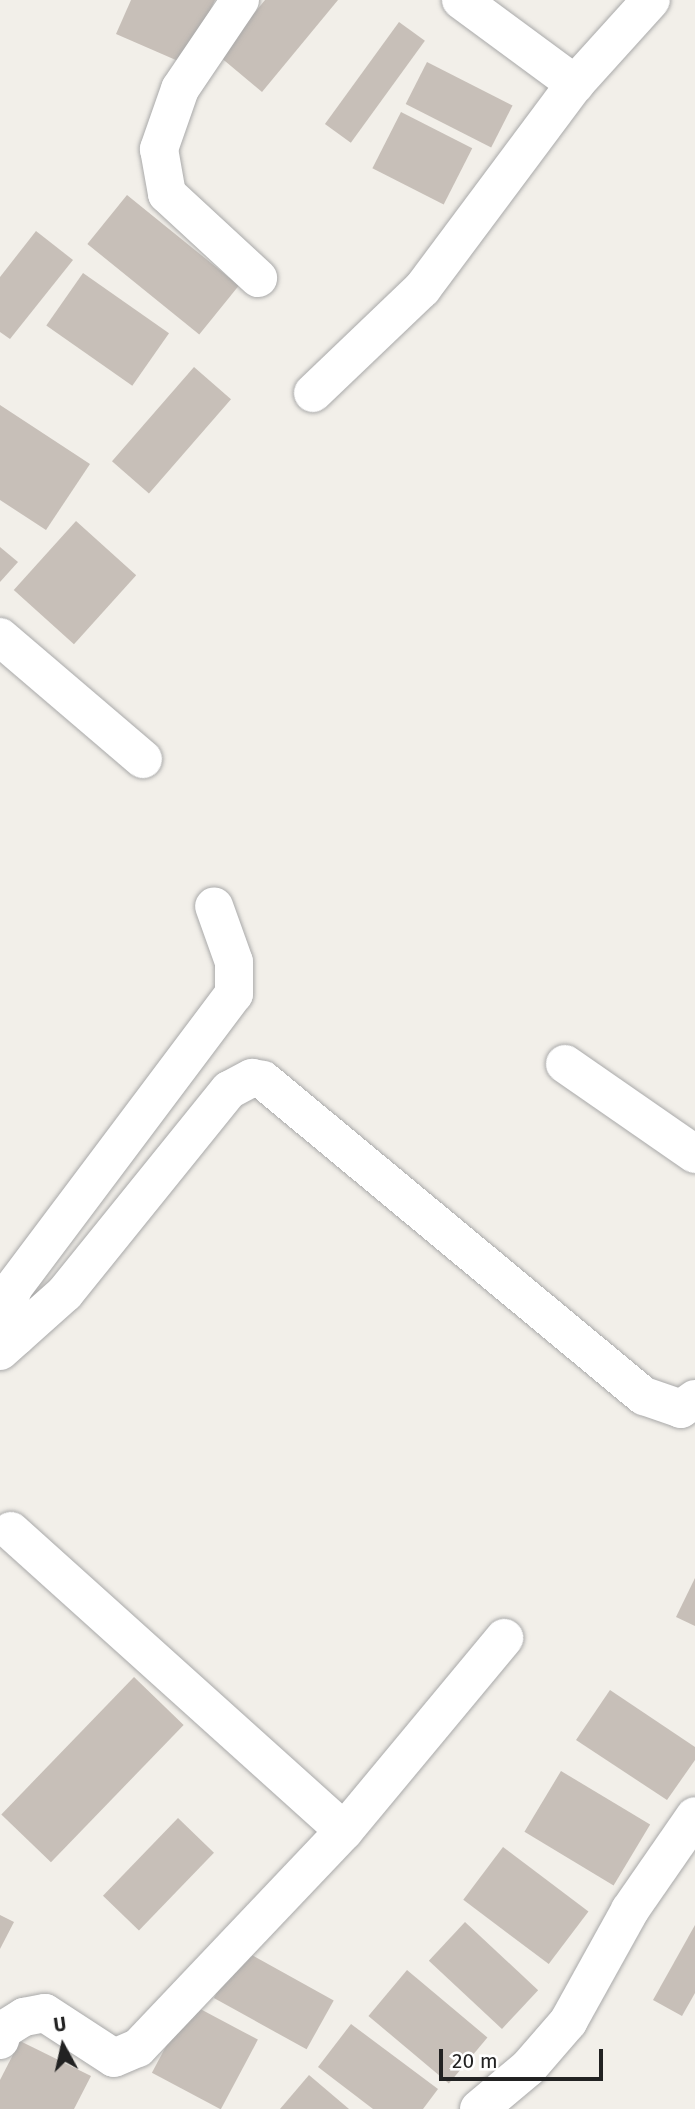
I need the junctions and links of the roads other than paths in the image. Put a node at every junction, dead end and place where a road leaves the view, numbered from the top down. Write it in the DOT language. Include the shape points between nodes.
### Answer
graph roads {
  1 [pos="240,0"];
  2 [pos="461,0"];
  3 [pos="651,0"];
  4 [pos="575,85"];
  5 [pos="258,278"];
  6 [pos="313,393"];
  7 [pos="0,637"];
  8 [pos="143,759"];
  9 [pos="214,906"];
  10 [pos="565,1064"];
  11 [pos="695,1154"];
  12 [pos="8,1344"];
  13 [pos="695,1399"];
  14 [pos="11,1531"];
  15 [pos="504,1638"];
  16 [pos="695,1816"];
  17 [pos="344,1831"];
  18 [pos="0,2040"];
  19 [pos="480,2109"];
  1 -- 5 [label="street" via="180,89 159,149 167,194"];
  2 -- 4 [label="street"];
  3 -- 4 [label="street"];
  4 -- 6 [label="street" via="422,289"];
  7 -- 8 [label="street"];
  9 -- 12 [label="street" via="234,962 234,994 13,1288 5,1313"];
  10 -- 11 [label="street"];
  12 -- 13 [label="street" via="65,1293 229,1090 252,1078 263,1080 644,1396 657,1405 681,1409"];
  14 -- 17 [label="street"];
  15 -- 17 [label="street"];
  16 -- 19 [label="street" via="630,1910 568,2022 529,2067"];
  17 -- 18 [label="street" via="138,2048 114,2058 45,2013 24,2017 3,2030"];
}
